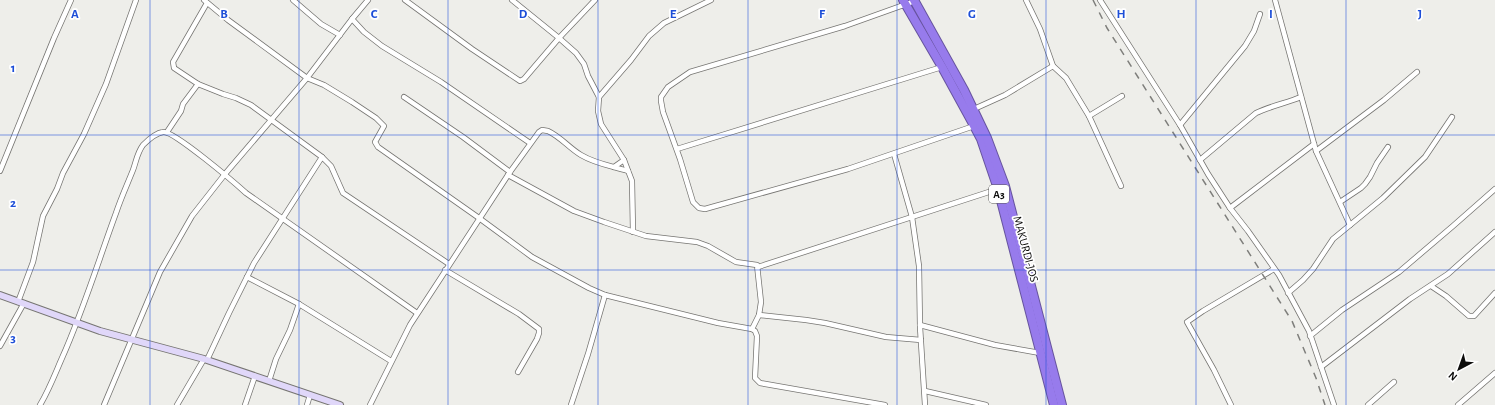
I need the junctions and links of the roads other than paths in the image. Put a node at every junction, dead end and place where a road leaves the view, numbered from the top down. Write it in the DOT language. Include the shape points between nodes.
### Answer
graph roads {
  1 [pos="71,0"];
  2 [pos="136,0"];
  3 [pos="293,0"];
  4 [pos="368,0"];
  5 [pos="406,0"];
  6 [pos="512,0"];
  7 [pos="595,0"];
  8 [pos="711,0"];
  9 [pos="1026,0"];
  10 [pos="1100,0"];
  11 [pos="1275,0"];
  12 [pos="205,1"];
  13 [pos="914,1"];
  14 [pos="904,3"];
  15 [pos="1260,14"];
  16 [pos="352,19"];
  17 [pos="340,35"];
  18 [pos="559,38"];
  19 [pos="1052,66"];
  20 [pos="942,67"];
  21 [pos="1418,72"];
  22 [pos="307,78"];
  23 [pos="198,84"];
  24 [pos="1122,96"];
  25 [pos="404,97"];
  26 [pos="599,97"];
  27 [pos="1302,97"];
  28 [pos="974,109"];
  29 [pos="1090,116"];
  30 [pos="1452,117"];
  31 [pos="272,120"];
  32 [pos="1180,125"];
  33 [pos="974,126"];
  34 [pos="167,132"];
  35 [pos="530,143"];
  36 [pos="1314,144"];
  37 [pos="1388,147"];
  38 [pos="677,149"];
  39 [pos="1316,151"];
  40 [pos="894,154"];
  41 [pos="322,157"];
  42 [pos="624,160"];
  43 [pos="1200,160"];
  44 [pos="614,167"];
  45 [pos="0,171"];
  46 [pos="628,171"];
  47 [pos="224,174"];
  48 [pos="509,174"];
  49 [pos="1121,186"];
  50 [pos="1495,188"];
  51 [pos="998,189"];
  52 [pos="1340,202"];
  53 [pos="1230,208"];
  54 [pos="912,217"];
  55 [pos="480,218"];
  56 [pos="282,219"];
  57 [pos="1350,225"];
  58 [pos="633,232"];
  59 [pos="1495,232"];
  60 [pos="449,264"];
  61 [pos="758,267"];
  62 [pos="1274,269"];
  63 [pos="445,270"];
  64 [pos="246,278"];
  65 [pos="1431,286"];
  66 [pos="1288,292"];
  67 [pos="1495,293"];
  68 [pos="0,295"];
  69 [pos="605,295"];
  70 [pos="21,303"];
  71 [pos="299,304"];
  72 [pos="418,313"];
  73 [pos="759,315"];
  74 [pos="78,322"];
  75 [pos="920,325"];
  76 [pos="752,328"];
  77 [pos="1310,336"];
  78 [pos="133,339"];
  79 [pos="921,340"];
  80 [pos="0,345"];
  81 [pos="1040,353"];
  82 [pos="205,359"];
  83 [pos="391,361"];
  84 [pos="1321,367"];
  85 [pos="518,372"];
  86 [pos="1495,373"];
  87 [pos="255,376"];
  88 [pos="269,381"];
  89 [pos="1394,382"];
  90 [pos="925,391"];
  91 [pos="310,395"];
  92 [pos="40,405"];
  93 [pos="104,405"];
  94 [pos="177,405"];
  95 [pos="245,405"];
  96 [pos="307,405"];
  97 [pos="340,405"];
  98 [pos="370,405"];
  99 [pos="571,405"];
  100 [pos="885,405"];
  101 [pos="925,405"];
  102 [pos="986,405"];
  103 [pos="1054,405"];
  104 [pos="1062,405"];
  105 [pos="1231,405"];
  106 [pos="1334,405"];
  107 [pos="1368,405"];
  108 [pos="1458,405"];
  1 -- 45 [label="street"];
  2 -- 70 [label="street" via="106,84 43,216"];
  3 -- 17 [label="street" via="320,24"];
  4 -- 16 [label="street"];
  5 -- 18 [label="street" via="520,81"];
  6 -- 18 [label="street"];
  7 -- 18 [label="street"];
  8 -- 26 [label="street" via="657,29"];
  9 -- 19 [label="street" via="1040,29"];
  10 -- 32 [label="street"];
  11 -- 27 [label="street"];
  12 -- 22 [label="street"];
  12 -- 23 [label="street" via="172,62 176,70"];
  13 -- 14 [label="street"];
  13 -- 28 [label="highway, MAKURDI-JOS / A3"];
  14 -- 20 [label="highway, MAKURDI-JOS / A3"];
  14 -- 38 [label="street" via="845,26 690,72 662,94 663,112"];
  15 -- 32 [label="street" via="1245,46"];
  16 -- 17 [label="street"];
  16 -- 35 [label="street" via="382,46 441,82"];
  17 -- 22 [label="street"];
  18 -- 26 [label="street" via="581,59"];
  19 -- 28 [label="street"];
  19 -- 29 [label="street" via="1066,78"];
  20 -- 33 [label="highway, MAKURDI-JOS / A3"];
  20 -- 38 [label="street"];
  21 -- 39 [label="street"];
  22 -- 31 [label="street"];
  22 -- 55 [label="street" via="324,85 376,118 384,128 376,142 378,147"];
  23 -- 31 [label="street" via="251,105"];
  23 -- 34 [label="street"];
  24 -- 29 [label="street"];
  25 -- 48 [label="street" via="464,137"];
  26 -- 42 [label="street" via="598,111 601,124"];
  27 -- 36 [label="street"];
  27 -- 43 [label="street" via="1256,113"];
  28 -- 104 [label="highway, MAKURDI-JOS / A3" via="1005,186"];
  29 -- 49 [label="street"];
  30 -- 57 [label="street" via="1425,157 1383,198"];
  31 -- 41 [label="street"];
  31 -- 47 [label="street"];
  32 -- 43 [label="street"];
  33 -- 40 [label="street"];
  33 -- 51 [label="highway, MAKURDI-JOS / A3"];
  34 -- 47 [label="street"];
  34 -- 74 [label="street" via="152,137 137,156"];
  35 -- 44 [label="street" via="542,130 548,131 580,155 600,165"];
  35 -- 48 [label="street"];
  36 -- 39 [label="street"];
  36 -- 53 [label="street"];
  37 -- 52 [label="street" via="1365,184"];
  38 -- 40 [label="street" via="693,202 704,209"];
  39 -- 52 [label="street"];
  40 -- 54 [label="street"];
  41 -- 56 [label="street"];
  41 -- 60 [label="street" via="331,166 343,193"];
  42 -- 44 [label="street"];
  42 -- 46 [label="street"];
  43 -- 53 [label="street"];
  44 -- 46 [label="street"];
  46 -- 58 [label="street" via="632,181"];
  47 -- 56 [label="street"];
  47 -- 78 [label="street" via="178,239 160,272"];
  48 -- 55 [label="street"];
  48 -- 58 [label="street" via="574,211"];
  50 -- 77 [label="street" via="1399,272 1342,310"];
  51 -- 54 [label="street"];
  51 -- 81 [label="highway, MAKURDI-JOS / A3"];
  52 -- 57 [label="street"];
  53 -- 62 [label="street"];
  54 -- 61 [label="street"];
  54 -- 75 [label="street" via="919,266"];
  55 -- 60 [label="street"];
  55 -- 69 [label="street" via="548,267"];
  56 -- 64 [label="street"];
  56 -- 72 [label="street"];
  57 -- 66 [label="street" via="1333,239 1313,269"];
  58 -- 61 [label="street" via="697,242 736,262 754,263"];
  59 -- 65 [label="street"];
  60 -- 63 [label="street"];
  61 -- 73 [label="street" via="761,302"];
  62 -- 66 [label="street"];
  62 -- 105 [label="street" via="1187,322"];
  63 -- 72 [label="street"];
  63 -- 85 [label="street" via="519,314 539,329 537,339"];
  64 -- 71 [label="street"];
  64 -- 82 [label="street"];
  65 -- 67 [label="street" via="1469,316 1474,316"];
  65 -- 84 [label="street"];
  66 -- 77 [label="street"];
  68 -- 70 [label="street"];
  69 -- 76 [label="street" via="718,323"];
  69 -- 99 [label="street"];
  70 -- 74 [label="street"];
  70 -- 80 [label="street"];
  71 -- 83 [label="street"];
  71 -- 88 [label="street"];
  72 -- 83 [label="street"];
  73 -- 76 [label="street"];
  73 -- 79 [label="street" via="812,321 886,337"];
  74 -- 78 [label="street" via="100,331"];
  74 -- 92 [label="street"];
  75 -- 79 [label="street"];
  75 -- 81 [label="street" via="995,345"];
  76 -- 100 [label="street" via="757,336 755,378 760,384"];
  77 -- 84 [label="street"];
  78 -- 82 [label="street"];
  78 -- 93 [label="street"];
  79 -- 90 [label="street"];
  81 -- 103 [label="highway, MAKURDI-JOS / A3"];
  82 -- 87 [label="street"];
  82 -- 94 [label="street"];
  83 -- 98 [label="street"];
  84 -- 106 [label="street"];
  86 -- 108 [label="street"];
  87 -- 88 [label="street"];
  87 -- 95 [label="street"];
  88 -- 91 [label="street"];
  89 -- 107 [label="street"];
  90 -- 101 [label="street"];
  90 -- 102 [label="street"];
  91 -- 96 [label="street"];
  91 -- 97 [label="street"];
}
